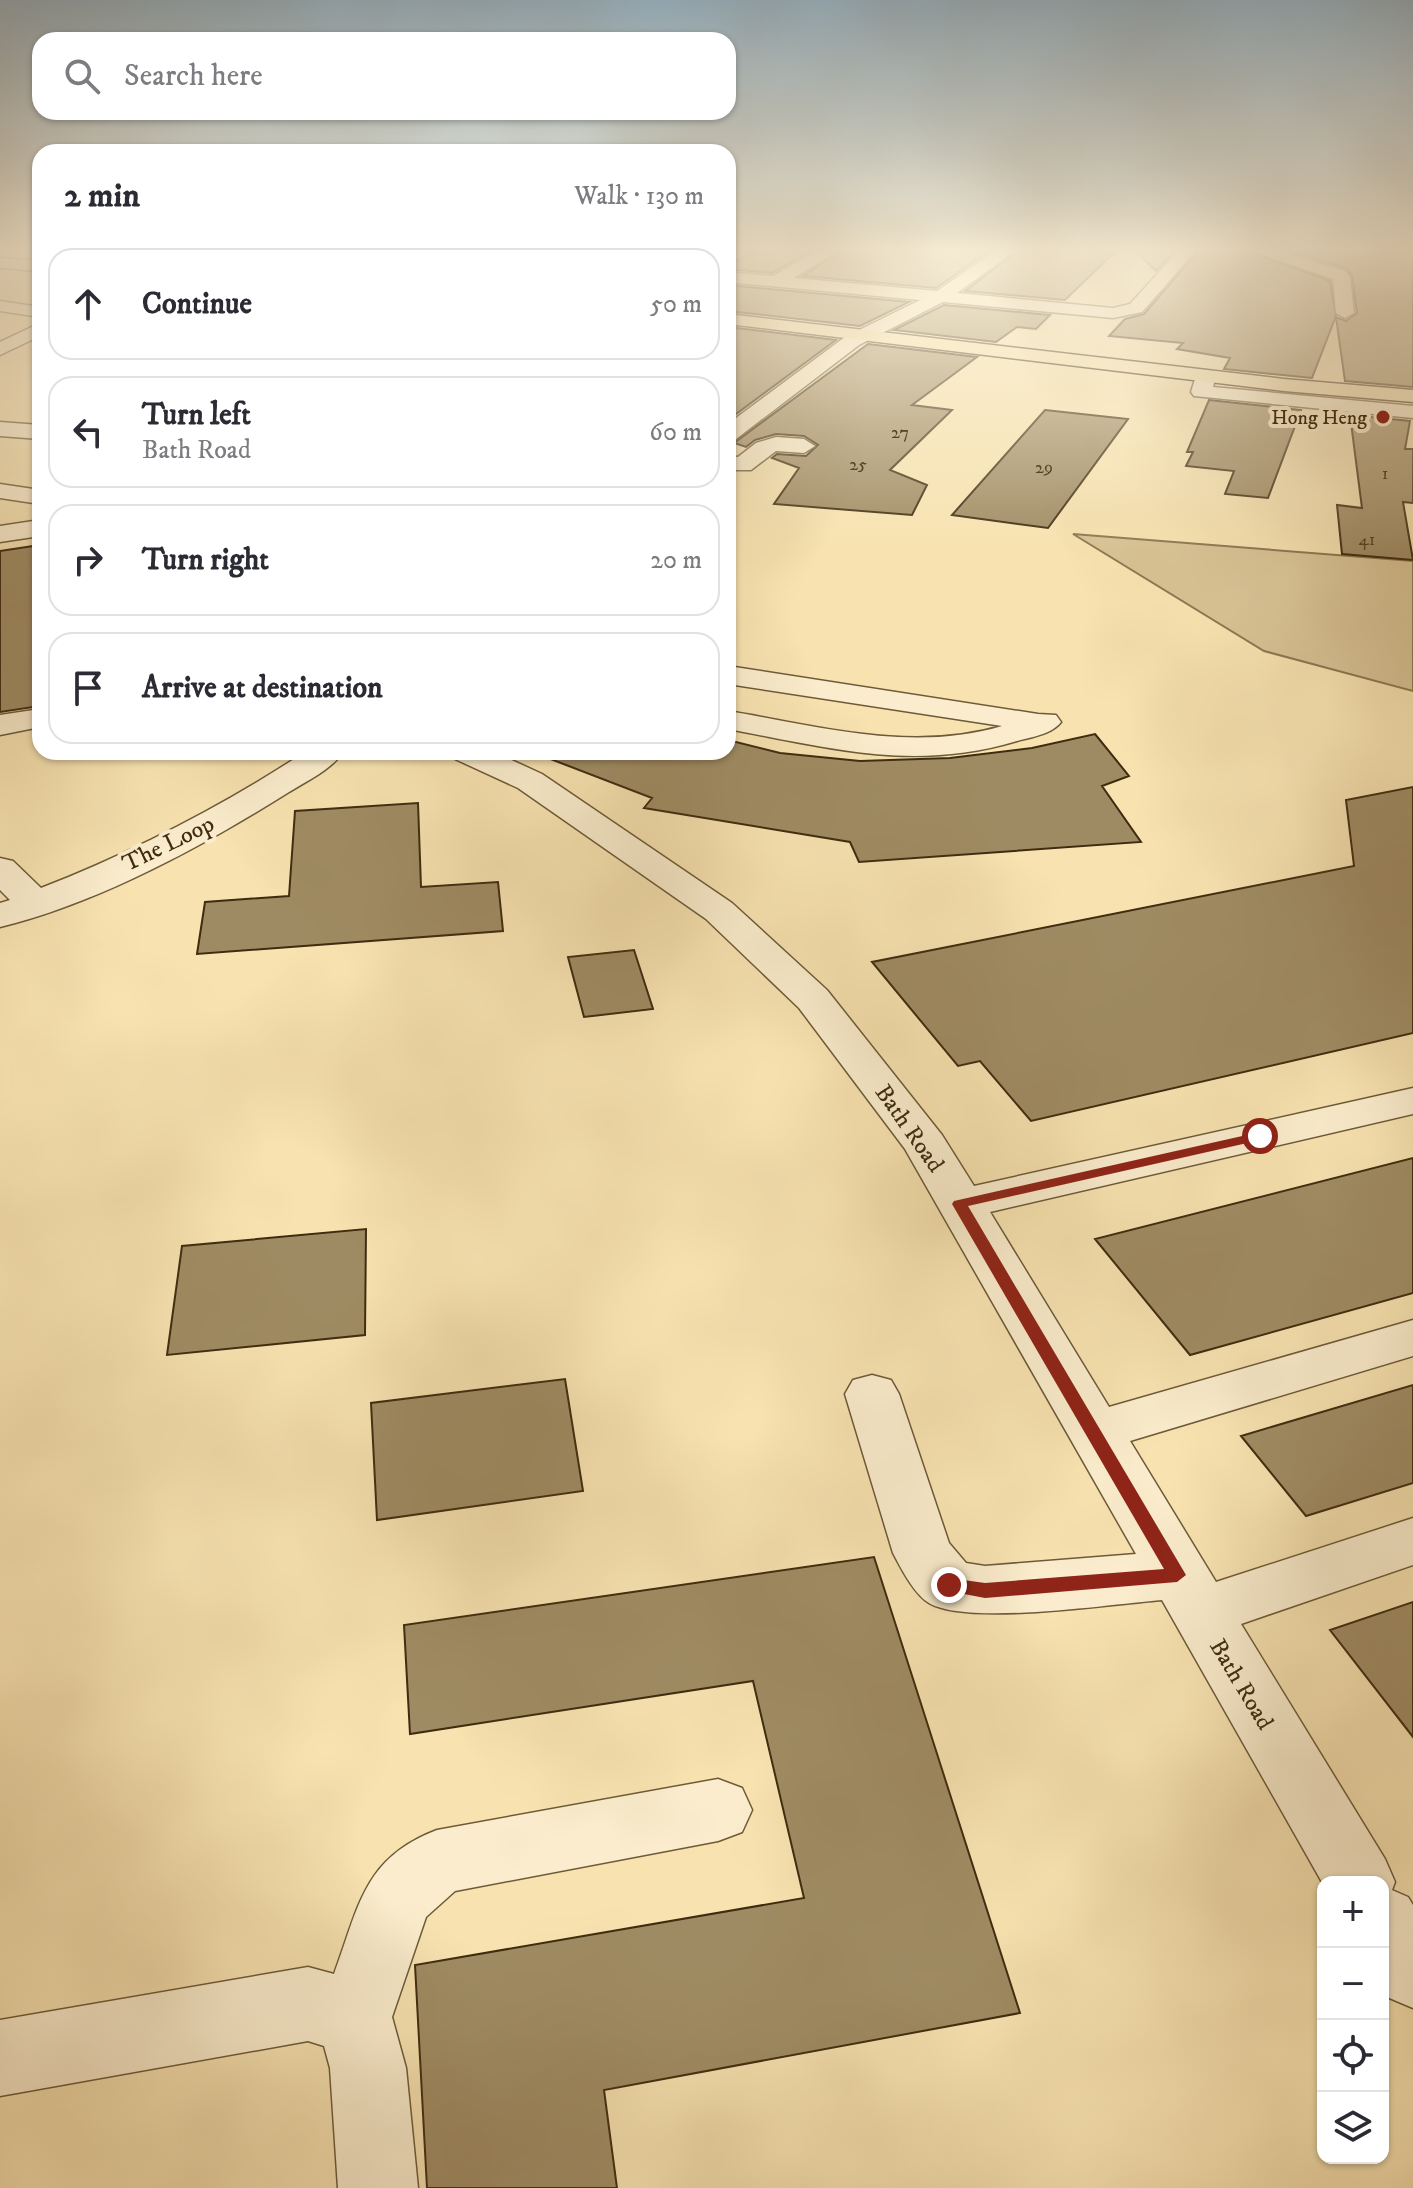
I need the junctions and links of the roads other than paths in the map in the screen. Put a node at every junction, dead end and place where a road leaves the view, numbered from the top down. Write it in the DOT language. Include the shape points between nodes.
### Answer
graph roads {
  1 [pos="840,349"];
  2 [pos="1048,349"];
  3 [pos="1069,349"];
  4 [pos="1213,367"];
  5 [pos="1413,383"];
  6 [pos="1413,396"];
  7 [pos="1413,412"];
  8 [pos="736,428"];
  9 [pos="0,429"];
  10 [pos="32,431"];
  11 [pos="804,446"];
  12 [pos="736,464"];
  13 [pos="0,491"];
  14 [pos="32,496"];
  15 [pos="32,529"];
  16 [pos="0,534"];
  17 [pos="736,676"];
  18 [pos="32,719"];
  19 [pos="736,721"];
  20 [pos="0,725"];
  21 [pos="314,760"];
  22 [pos="484,760"];
  23 [pos="0,869"];
  24 [pos="18,910"];
  25 [pos="1413,1101"];
  26 [pos="959,1204"];
  27 [pos="1413,1338"];
  28 [pos="872,1394"];
  29 [pos="1092,1432"];
  30 [pos="1413,1541"];
  31 [pos="1188,1594"];
  32 [pos="718,1810"];
  33 [pos="1356,1876"];
  34 [pos="1389,1931"];
  35 [pos="1413,1972"];
  36 [pos="355,2017"];
  37 [pos="0,2058"];
  38 [pos="378,2188"];
  1 -- 8 [label="street"];
  2 -- 4 [label="main road"];
  3 -- 4 [label="main road"];
  4 -- 5 [label="main road"];
  4 -- 6 [label="main road"];
  4 -- 7 [label="street" via="1201,392"];
  9 -- 10 [label="street"];
  11 -- 12 [label="street" via="763,446 743,465"];
  13 -- 14 [label="street"];
  15 -- 16 [label="street"];
  17 -- 19 [label="street" via="1045,722 949,747 921,748"];
  18 -- 20 [label="street"];
  21 -- 24 [label="street, The Loop" via="184,839"];
  22 -- 26 [label="street, Bath Road" via="530,781 719,911 813,999 926,1145"];
  23 -- 24 [label="street"];
  25 -- 26 [label="street"];
  26 -- 29 [label="street, Bath Road"];
  27 -- 29 [label="street"];
  28 -- 31 [label="street" via="923,1553 949,1585"];
  29 -- 31 [label="street, Bath Road"];
  30 -- 31 [label="street"];
  31 -- 33 [label="street, Bath Road"];
  32 -- 36 [label="street" via="437,1862 398,1896"];
  34 -- 35 [label="street"];
  36 -- 37 [label="street" via="308,2004"];
  36 -- 38 [label="street" via="368,2068"];
}
